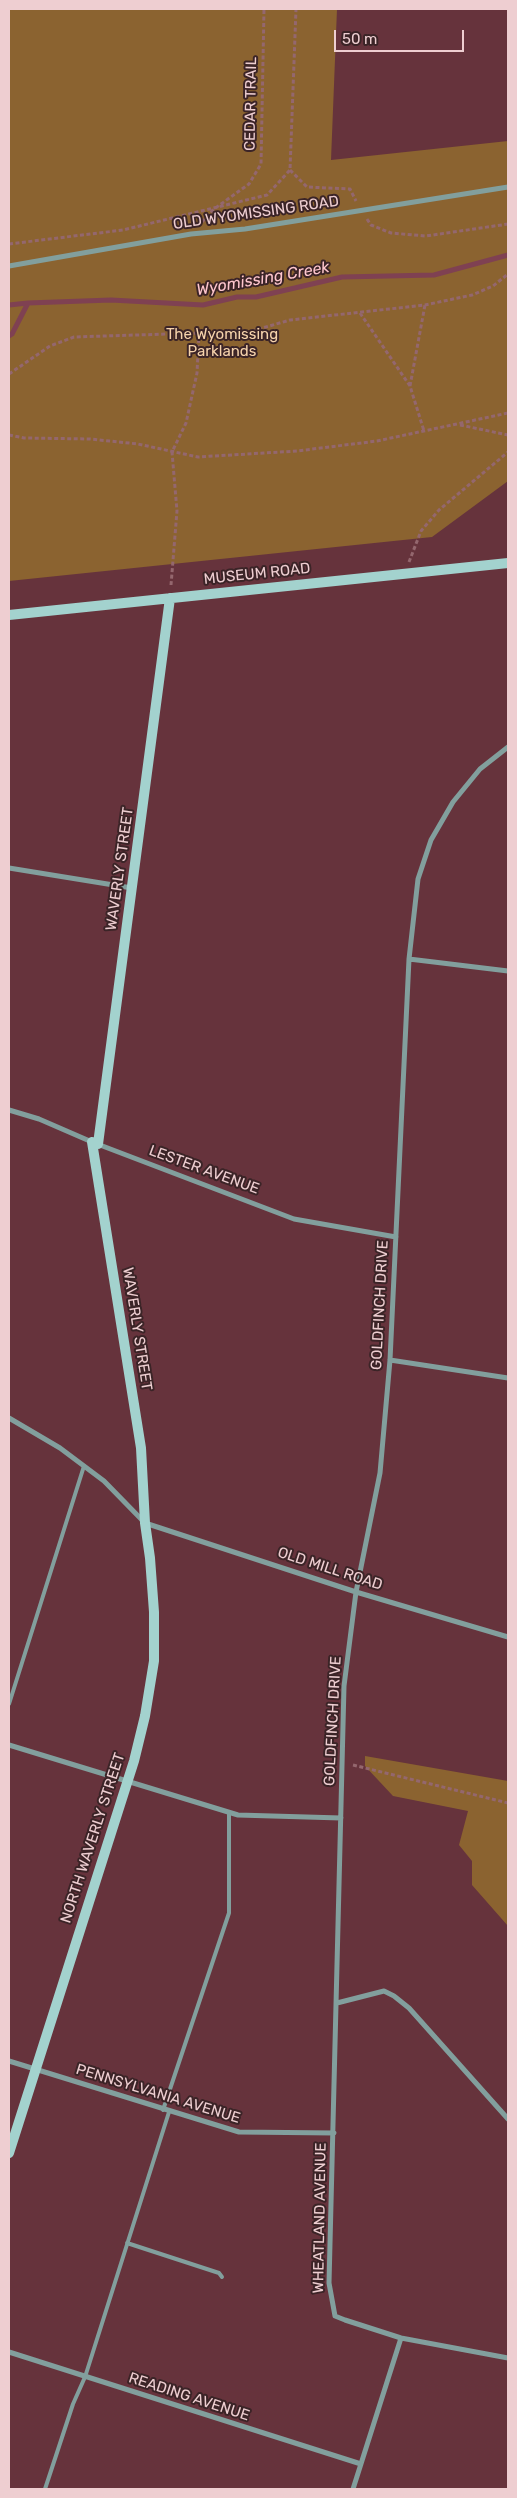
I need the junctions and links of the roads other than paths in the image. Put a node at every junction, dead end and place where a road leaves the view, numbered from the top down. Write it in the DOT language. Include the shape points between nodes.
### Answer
graph roads {
  1 [pos="508,187"];
  2 [pos="9,266"];
  3 [pos="508,563"];
  4 [pos="170,598"];
  5 [pos="9,615"];
  6 [pos="508,747"];
  7 [pos="9,868"];
  8 [pos="133,888"];
  9 [pos="409,960"];
  10 [pos="508,971"];
  11 [pos="9,1110"];
  12 [pos="95,1143"];
  13 [pos="396,1237"];
  14 [pos="390,1360"];
  15 [pos="508,1378"];
  16 [pos="9,1418"];
  17 [pos="84,1466"];
  18 [pos="145,1522"];
  19 [pos="356,1592"];
  20 [pos="508,1637"];
  21 [pos="9,1704"];
  22 [pos="9,1745"];
  23 [pos="127,1782"];
  24 [pos="229,1813"];
  25 [pos="341,1818"];
  26 [pos="340,1892"];
  27 [pos="337,2002"];
  28 [pos="9,2060"];
  29 [pos="35,2069"];
  30 [pos="166,2111"];
  31 [pos="508,2119"];
  32 [pos="334,2133"];
  33 [pos="9,2153"];
  34 [pos="127,2243"];
  35 [pos="222,2277"];
  36 [pos="401,2338"];
  37 [pos="9,2352"];
  38 [pos="508,2358"];
  39 [pos="85,2377"];
  40 [pos="361,2464"];
  41 [pos="45,2489"];
  42 [pos="353,2489"];
  1 -- 2 [label="street, OLD WYOMISSING ROAD" via="245,229 192,234"];
  3 -- 4 [label="street, MUSEUM ROAD"];
  4 -- 5 [label="street, MUSEUM ROAD"];
  4 -- 8 [label="street, WAVERLY STREET"];
  6 -- 9 [label="street, GOLDFINCH DRIVE" via="467,784 431,840 418,879"];
  7 -- 8 [label="street"];
  8 -- 12 [label="street, WAVERLY STREET"];
  9 -- 10 [label="street"];
  9 -- 13 [label="street, GOLDFINCH DRIVE"];
  11 -- 12 [label="street, LESTER AVENUE"];
  12 -- 13 [label="street, LESTER AVENUE" via="294,1219"];
  12 -- 18 [label="street, WAVERLY STREET" via="142,1448"];
  13 -- 14 [label="street, GOLDFINCH DRIVE"];
  14 -- 15 [label="street"];
  14 -- 19 [label="street, GOLDFINCH DRIVE" via="380,1473"];
  16 -- 17 [label="street"];
  17 -- 18 [label="street"];
  17 -- 21 [label="lane"];
  18 -- 19 [label="street, OLD MILL ROAD"];
  18 -- 23 [label="street, NORTH WAVERLY STREET" via="151,1567 154,1661 145,1716"];
  19 -- 20 [label="street, OLD MILL ROAD"];
  19 -- 25 [label="street, GOLDFINCH DRIVE" via="344,1686"];
  22 -- 23 [label="street"];
  23 -- 24 [label="street"];
  23 -- 29 [label="street, NORTH WAVERLY STREET"];
  24 -- 25 [label="street" via="258,1817"];
  24 -- 30 [label="lane" via="229,1913"];
  25 -- 26 [label="street, GOLDFINCH DRIVE"];
  26 -- 27 [label="street, WHEATLAND AVENUE"];
  27 -- 31 [label="street" via="384,1991 394,1996 409,2008"];
  27 -- 32 [label="street, WHEATLAND AVENUE"];
  28 -- 29 [label="street, PENNSYLVANIA AVENUE"];
  29 -- 30 [label="street, PENNSYLVANIA AVENUE"];
  29 -- 33 [label="street, NORTH WAVERLY STREET"];
  30 -- 32 [label="street, PENNSYLVANIA AVENUE" via="239,2132"];
  30 -- 34 [label="lane"];
  32 -- 36 [label="street, WHEATLAND AVENUE" via="329,2283 335,2316"];
  34 -- 35 [label="lane" via="219,2273"];
  34 -- 39 [label="lane"];
  36 -- 38 [label="street"];
  36 -- 40 [label="street"];
  37 -- 39 [label="street, READING AVENUE"];
  39 -- 40 [label="street, READING AVENUE"];
  39 -- 41 [label="lane"];
  40 -- 42 [label="street"];
}
